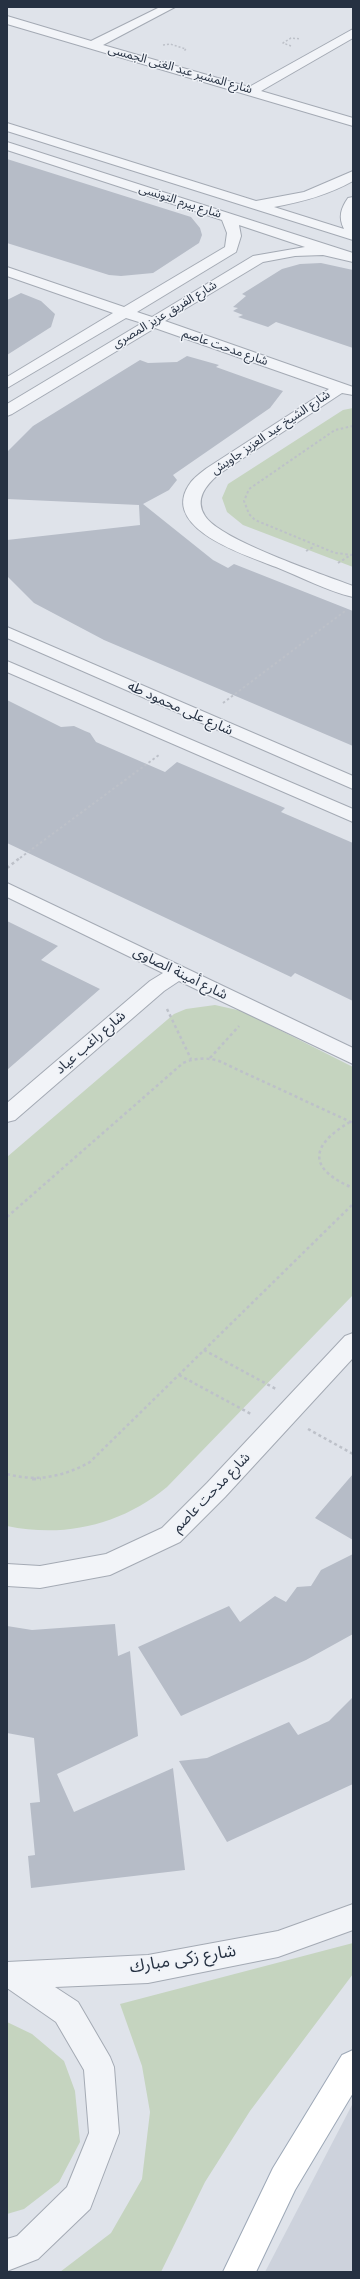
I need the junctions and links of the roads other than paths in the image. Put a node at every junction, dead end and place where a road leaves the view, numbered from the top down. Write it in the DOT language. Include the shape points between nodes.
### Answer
graph roads {
  1 [pos="169,7"];
  2 [pos="7,20"];
  3 [pos="353,33"];
  4 [pos="93,45"];
  5 [pos="251,91"];
  6 [pos="353,122"];
  7 [pos="7,127"];
  8 [pos="7,146"];
  9 [pos="353,175"];
  10 [pos="353,200"];
  11 [pos="252,204"];
  12 [pos="227,217"];
  13 [pos="353,232"];
  14 [pos="353,236"];
  15 [pos="333,251"];
  16 [pos="353,258"];
  17 [pos="7,271"];
  18 [pos="125,313"];
  19 [pos="152,322"];
  20 [pos="7,383"];
  21 [pos="347,390"];
  22 [pos="7,411"];
  23 [pos="353,592"];
  24 [pos="7,632"];
  25 [pos="7,666"];
  26 [pos="353,783"];
  27 [pos="353,816"];
  28 [pos="7,888"];
  29 [pos="177,973"];
  30 [pos="353,1057"];
  31 [pos="7,1116"];
  32 [pos="353,1342"];
  33 [pos="7,1575"];
  34 [pos="353,1917"];
  35 [pos="11,1976"];
  36 [pos="353,2065"];
  37 [pos="7,2255"];
  38 [pos="239,2272"];
  1 -- 4 [label="street"];
  2 -- 4 [label="street, شارع المشير عبد الغنى الجمسى"];
  3 -- 5 [label="street"];
  4 -- 5 [label="street, شارع المشير عبد الغنى الجمسى"];
  5 -- 6 [label="street, شارع المشير عبد الغنى الجمسى"];
  7 -- 11 [label="street, شارع بيرم التونسى"];
  8 -- 12 [label="street, شارع بيرم التونسى"];
  9 -- 11 [label="street" via="322,191 301,198"];
  10 -- 13 [label="street" via="347,212 348,225"];
  11 -- 14 [label="street, شارع بيرم التونسى"];
  12 -- 15 [label="street, شارع بيرم التونسى"];
  12 -- 18 [label="street, شارع الفريق عزيز المصرى" via="234,227 235,238 231,248"];
  15 -- 16 [label="street, شارع بيرم التونسى"];
  15 -- 19 [label="street, شارع الفريق عزيز المصرى" via="280,252 258,259"];
  17 -- 18 [label="street, شارع مدحت عاصم"];
  18 -- 19 [label="street, شارع مدحت عاصم"];
  18 -- 20 [label="street, شارع الفريق عزيز المصرى"];
  19 -- 21 [label="street, شارع مدحت عاصم"];
  19 -- 22 [label="street, شارع الفريق عزيز المصرى"];
  21 -- 23 [label="street, شارع الشيخ عبد العزيز جاويش" via="213,471 198,484 192,500 196,516 209,531 231,543"];
  24 -- 26 [label="street, شارع على محمود طه"];
  25 -- 27 [label="street, شارع على محمود طه"];
  28 -- 29 [label="street, شارع أمينة الصاوى"];
  29 -- 30 [label="street, شارع أمينة الصاوى"];
  29 -- 31 [label="street, شارع راغب عياد" via="157,986"];
  32 -- 33 [label="street, شارع مدحت عاصم" via="216,1490 171,1534 110,1564 40,1578"];
  34 -- 35 [label="street, شارع زكى مبارك" via="278,1944 148,1969"];
  35 -- 37 [label="street" via="67,2012 100,2067 104,2133 79,2198 26,2248"];
  36 -- 38 [label="main road" via="284,2179"];
}
